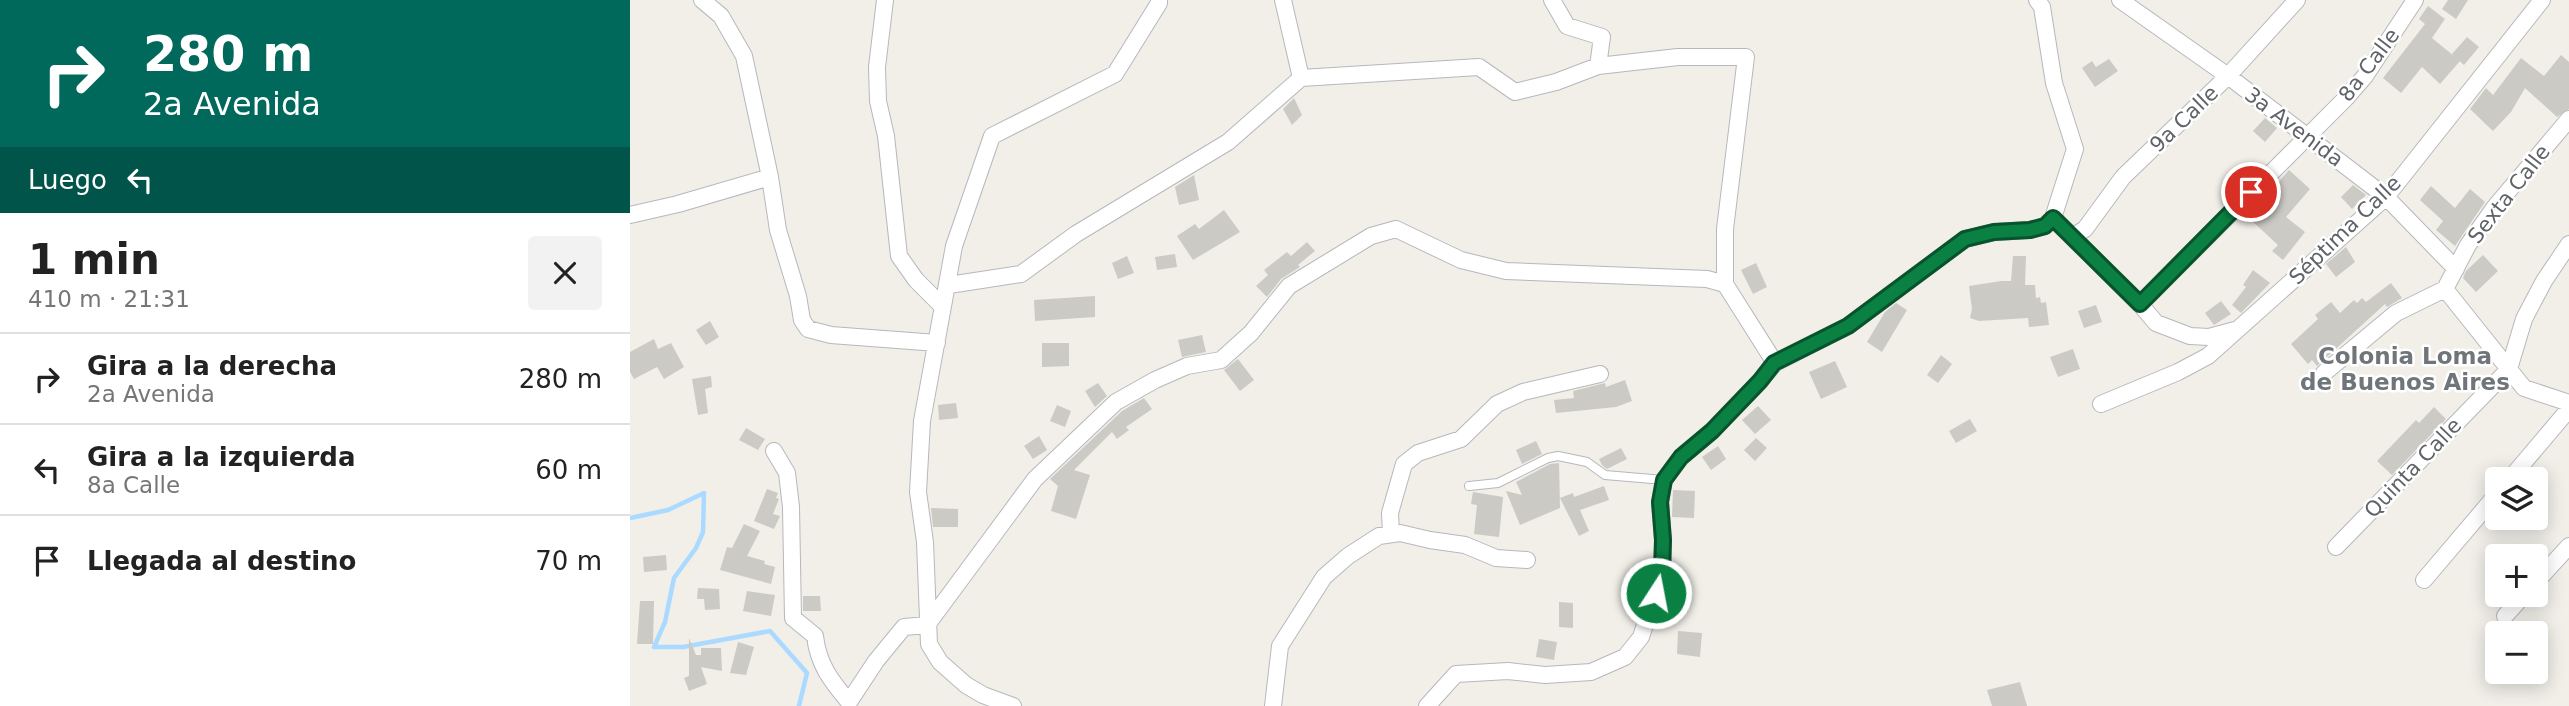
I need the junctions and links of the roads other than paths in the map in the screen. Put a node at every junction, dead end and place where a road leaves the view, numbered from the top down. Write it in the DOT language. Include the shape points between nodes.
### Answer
graph roads {
  1 [pos="702,0"];
  2 [pos="885,0"];
  3 [pos="1159,0"];
  4 [pos="1283,0"];
  5 [pos="1552,0"];
  6 [pos="2037,0"];
  7 [pos="2120,0"];
  8 [pos="2415,0"];
  9 [pos="2542,0"];
  10 [pos="2291,2"];
  11 [pos="1598,66"];
  12 [pos="2228,76"];
  13 [pos="1301,78"];
  14 [pos="2569,120"];
  15 [pos="2307,137"];
  16 [pos="770,177"];
  17 [pos="2386,197"];
  18 [pos="630,215"];
  19 [pos="2053,218"];
  20 [pos="2072,237"];
  21 [pos="2569,244"];
  22 [pos="2456,270"];
  23 [pos="1725,284"];
  24 [pos="949,285"];
  25 [pos="2445,289"];
  26 [pos="2140,304"];
  27 [pos="942,306"];
  28 [pos="2241,328"];
  29 [pos="936,343"];
  30 [pos="1774,363"];
  31 [pos="2509,369"];
  32 [pos="2323,373"];
  33 [pos="1600,374"];
  34 [pos="2569,403"];
  35 [pos="2101,404"];
  36 [pos="2569,409"];
  37 [pos="774,451"];
  38 [pos="2520,467"];
  39 [pos="1664,480"];
  40 [pos="1469,486"];
  41 [pos="2485,508"];
  42 [pos="1391,534"];
  43 [pos="2569,546"];
  44 [pos="2336,547"];
  45 [pos="1527,560"];
  46 [pos="2548,569"];
  47 [pos="2424,580"];
  48 [pos="2513,607"];
  49 [pos="2505,616"];
  50 [pos="927,625"];
  51 [pos="1013,706"];
  52 [pos="1273,706"];
  53 [pos="1427,706"];
  1 -- 16 [label="street" via="721,16 744,56"];
  2 -- 27 [label="street" via="878,101 899,256"];
  3 -- 24 [label="street" via="1115,74 992,136 954,246"];
  4 -- 13 [label="street"];
  5 -- 11 [label="street" via="1567,26 1602,37"];
  6 -- 19 [label="street" via="2054,83 2075,149"];
  7 -- 12 [label="street, 3a Avenida"];
  8 -- 15 [label="street, 8a Calle" via="2365,76"];
  9 -- 17 [label="street, Séptima Calle"];
  10 -- 12 [label="street, 9a Calle"];
  11 -- 13 [label="street" via="1515,92 1479,67"];
  11 -- 23 [label="street" via="1678,57 1746,57 1725,229"];
  12 -- 15 [label="street, 3a Avenida"];
  12 -- 20 [label="street, 9a Calle" via="2123,177 2085,229"];
  13 -- 24 [label="street" via="1228,142 1076,234 1021,274"];
  14 -- 22 [label="street, Sexta Calle" via="2494,208"];
  15 -- 17 [label="street, 3a Avenida"];
  15 -- 26 [label="street, 8a Calle"];
  16 -- 18 [label="street"];
  16 -- 29 [label="street" via="778,230 808,329"];
  17 -- 22 [label="street, 3a Avenida"];
  17 -- 28 [label="street, Séptima Calle"];
  19 -- 20 [label="street"];
  19 -- 30 [label="street" via="2030,230 1965,239 1848,326"];
  20 -- 26 [label="street"];
  21 -- 31 [label="street, Quinta Calle" via="2524,319"];
  22 -- 25 [label="street, Sexta Calle"];
  23 -- 30 [label="street"];
  23 -- 50 [label="street" via="1707,279 1506,271 1461,260 1396,229 1371,236 1289,286 1251,333 1221,360 1186,366 1116,402 1035,479"];
  24 -- 27 [label="street"];
  25 -- 31 [label="street"];
  25 -- 32 [label="street" via="2396,313"];
  26 -- 28 [label="street" via="2156,323 2190,336 2209,337"];
  27 -- 29 [label="street"];
  28 -- 35 [label="street, Séptima Calle" via="2208,356"];
  29 -- 50 [label="street" via="922,421 918,492 925,542"];
  30 -- 39 [label="street"];
  31 -- 34 [label="street" via="2524,388"];
  31 -- 44 [label="street, Quinta Calle"];
  33 -- 42 [label="street" via="1523,392 1497,404 1461,439 1418,453 1404,464 1390,513"];
  36 -- 38 [label="street"];
  37 -- 50 [label="street" via="787,473 793,618 815,636 817,654 830,680 849,702 904,627"];
  39 -- 40 [label="lane" via="1605,475 1587,462 1558,456 1498,483"];
  39 -- 53 [label="street" via="1660,502 1662,573 1641,637 1625,657 1591,672 1456,674"];
  41 -- 47 [label="street"];
  42 -- 45 [label="street" via="1465,545 1496,558"];
  42 -- 52 [label="street" via="1379,536 1348,556 1324,578 1280,646"];
  43 -- 46 [label="street"];
  48 -- 49 [label="street"];
  50 -- 51 [label="street" via="929,644 952,674 983,695"];
}
